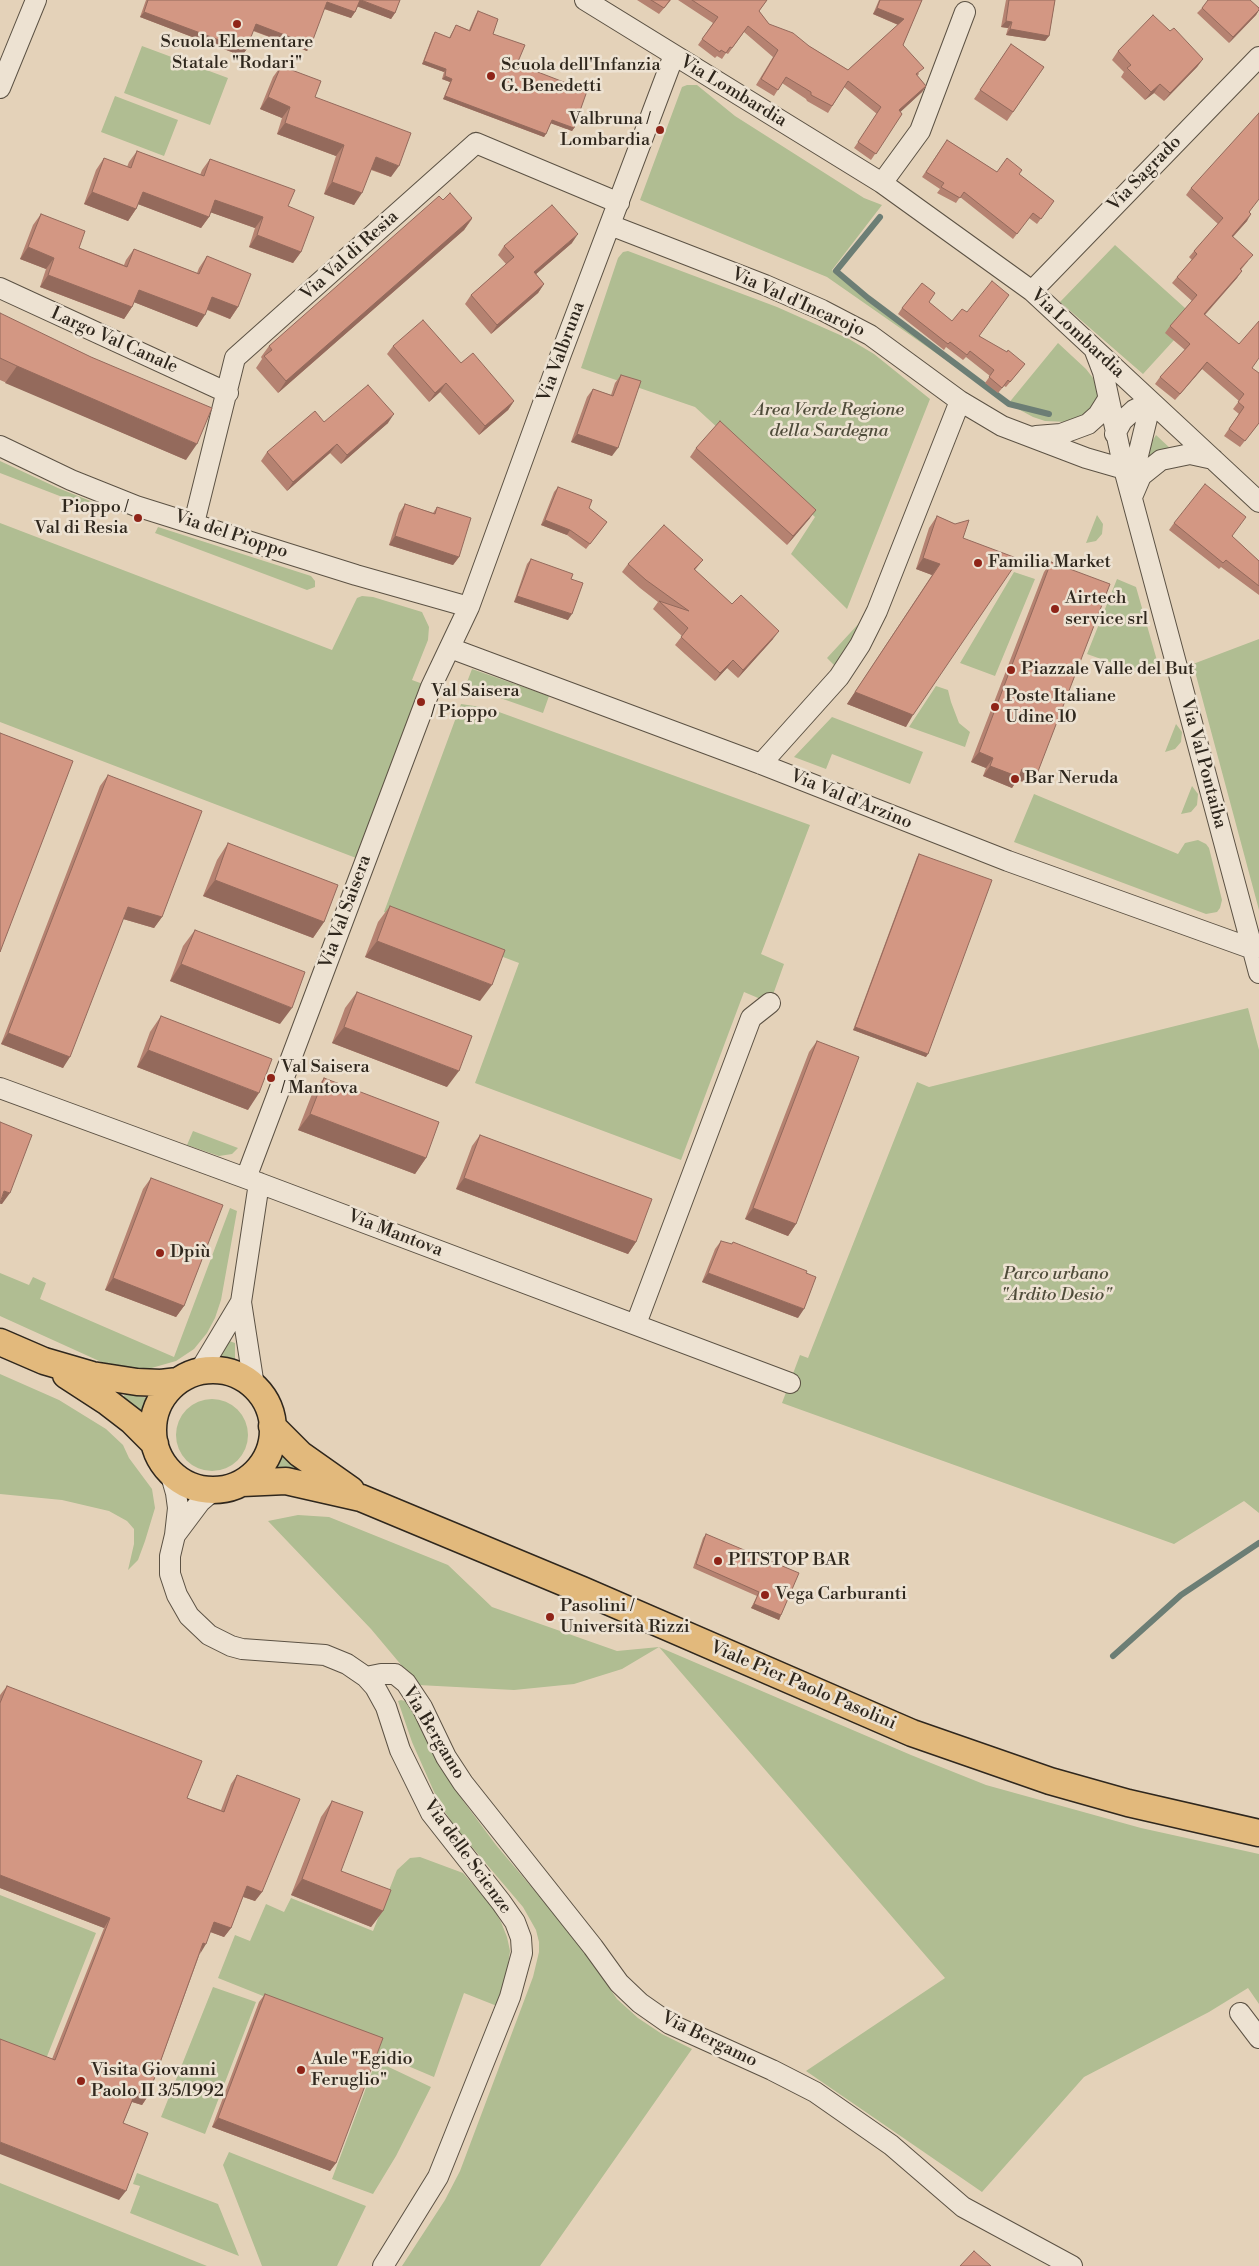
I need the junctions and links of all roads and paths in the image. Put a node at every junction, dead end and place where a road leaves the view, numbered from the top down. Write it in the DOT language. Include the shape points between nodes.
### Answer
graph roads {
  1 [pos="36,0"];
  2 [pos="585,0"];
  3 [pos="965,12"];
  4 [pos="674,56"];
  5 [pos="1259,57"];
  6 [pos="0,88"];
  7 [pos="882,183"];
  8 [pos="619,203"];
  9 [pos="610,225"];
  10 [pos="0,288"];
  11 [pos="1032,291"];
  12 [pos="1095,350"];
  13 [pos="228,393"];
  14 [pos="1108,400"];
  15 [pos="960,401"];
  16 [pos="1151,402"];
  17 [pos="1075,430"];
  18 [pos="1115,434"];
  19 [pos="1024,435"];
  20 [pos="0,446"];
  21 [pos="1213,459"];
  22 [pos="1129,471"];
  23 [pos="1132,497"];
  24 [pos="1259,502"];
  25 [pos="194,523"];
  26 [pos="469,608"];
  27 [pos="450,648"];
  28 [pos="761,764"];
  29 [pos="1253,949"];
  30 [pos="1259,973"];
  31 [pos="770,1002"];
  32 [pos="0,1088"];
  33 [pos="252,1180"];
  34 [pos="241,1302"];
  35 [pos="636,1324"];
  36 [pos="0,1342"];
  37 [pos="44,1361"];
  38 [pos="189,1376"];
  39 [pos="790,1383"];
  40 [pos="254,1386"];
  41 [pos="272,1426"];
  42 [pos="154,1444"];
  43 [pos="170,1472"];
  44 [pos="242,1483"];
  45 [pos="214,1490"];
  46 [pos="361,1498"];
  47 [pos="175,1536"];
  48 [pos="366,1677"];
  49 [pos="1259,1833"];
  50 [pos="1240,2013"];
  51 [pos="1259,2038"];
  52 [pos="383,2266"];
  53 [pos="1072,2266"];
  1 -- 6 [label="street"];
  2 -- 4 [label="street, Via Lombardia"];
  3 -- 7 [label="street" via="920,131"];
  4 -- 7 [label="street, Via Lombardia"];
  4 -- 8 [label="street, Via Valbruna"];
  5 -- 11 [label="street, Via Sagrado"];
  7 -- 11 [label="street, Via Lombardia"];
  8 -- 9 [label="street, Via Valbruna"];
  8 -- 13 [label="street, Via Val di Resia" via="476,143 236,358"];
  9 -- 15 [label="street, Via Val d'Incarojo" via="765,285 870,334"];
  9 -- 26 [label="street, Via Valbruna"];
  10 -- 13 [label="street, Largo Val Canale"];
  11 -- 12 [label="street, Via Lombardia"];
  12 -- 14 [label="street, Via Val Pontaiba"];
  12 -- 16 [label="street, Via Lombardia"];
  13 -- 25 [label="street, Via Val di Resia"];
  14 -- 17 [label="street, Via Val d'Incarojo" via="1098,416"];
  14 -- 18 [label="street, Via Val Pontaiba"];
  15 -- 19 [label="street, Via Val d'Incarojo"];
  15 -- 28 [label="street" via="877,611 860,645 839,677"];
  16 -- 18 [label="street" via="1134,410 1122,421"];
  16 -- 21 [label="street, Via Lombardia"];
  16 -- 22 [label="street, Via Val Pontaiba"];
  17 -- 18 [label="street, Via Val d'Incarojo" via="1093,427"];
  17 -- 19 [label="street, Via Val d'Incarojo" via="1048,436"];
  18 -- 22 [label="street, Via Val Pontaiba"];
  19 -- 22 [label="street, Via Val d'Incarojo"];
  20 -- 25 [label="street, Via del Pioppo" via="136,506"];
  21 -- 23 [label="street" via="1190,454 1162,460 1141,476"];
  21 -- 24 [label="street, Via Lombardia"];
  22 -- 23 [label="street, Via Val Pontaiba"];
  23 -- 29 [label="street, Via Val Pontaiba"];
  25 -- 26 [label="street, Via del Pioppo"];
  26 -- 27 [label="street, Via Valbruna"];
  27 -- 28 [label="street, Via Val d'Arzino"];
  27 -- 33 [label="street, Via Val Saisera" via="431,687 364,861"];
  28 -- 29 [label="street, Via Val d'Arzino" via="1008,861"];
  29 -- 30 [label="street, Via Val Pontaiba"];
  31 -- 35 [label="street" via="751,1018"];
  32 -- 33 [label="street, Via Mantova"];
  33 -- 34 [label="street"];
  33 -- 35 [label="street, Via Mantova"];
  34 -- 38 [label="street"];
  34 -- 40 [label="street"];
  35 -- 39 [label="street, Via Mantova"];
  36 -- 37 [label="main road"];
  37 -- 38 [label="main road" via="92,1375 133,1382 161,1383"];
  37 -- 42 [label="main road" via="106,1401"];
  38 -- 40 [label="main road" via="219,1370 236,1374"];
  38 -- 42 [label="main road" via="167,1391 157,1408 153,1424"];
  40 -- 41 [label="main road" via="266,1401"];
  41 -- 44 [label="main road" via="268,1455 254,1474"];
  41 -- 46 [label="main road, Viale Pier Paolo Pasolini" via="300,1454"];
  42 -- 43 [label="main road"];
  43 -- 45 [label="main road" via="188,1485"];
  43 -- 47 [label="street, Via delle Scienze" via="178,1508"];
  44 -- 45 [label="main road"];
  44 -- 46 [label="main road, Viale Pier Paolo Pasolini" via="286,1481"];
  45 -- 47 [label="street, Via delle Scienze" via="200,1502"];
  46 -- 49 [label="main road, Viale Pier Paolo Pasolini" via="912,1733 1050,1781 1148,1808"];
  47 -- 48 [label="street, Via delle Scienze" via="169,1565 173,1584 189,1616 209,1635 242,1649 325,1656 347,1664"];
  48 -- 52 [label="street, Via delle Scienze" via="386,1707 400,1750 428,1806 515,1922 522,1953 510,1997 438,2177"];
  48 -- 53 [label="street, Via Bergamo" via="395,1674 406,1683 463,1783 619,1983 640,2003 670,2024 815,2092 891,2145 963,2207"];
  50 -- 51 [label="street"];
}
